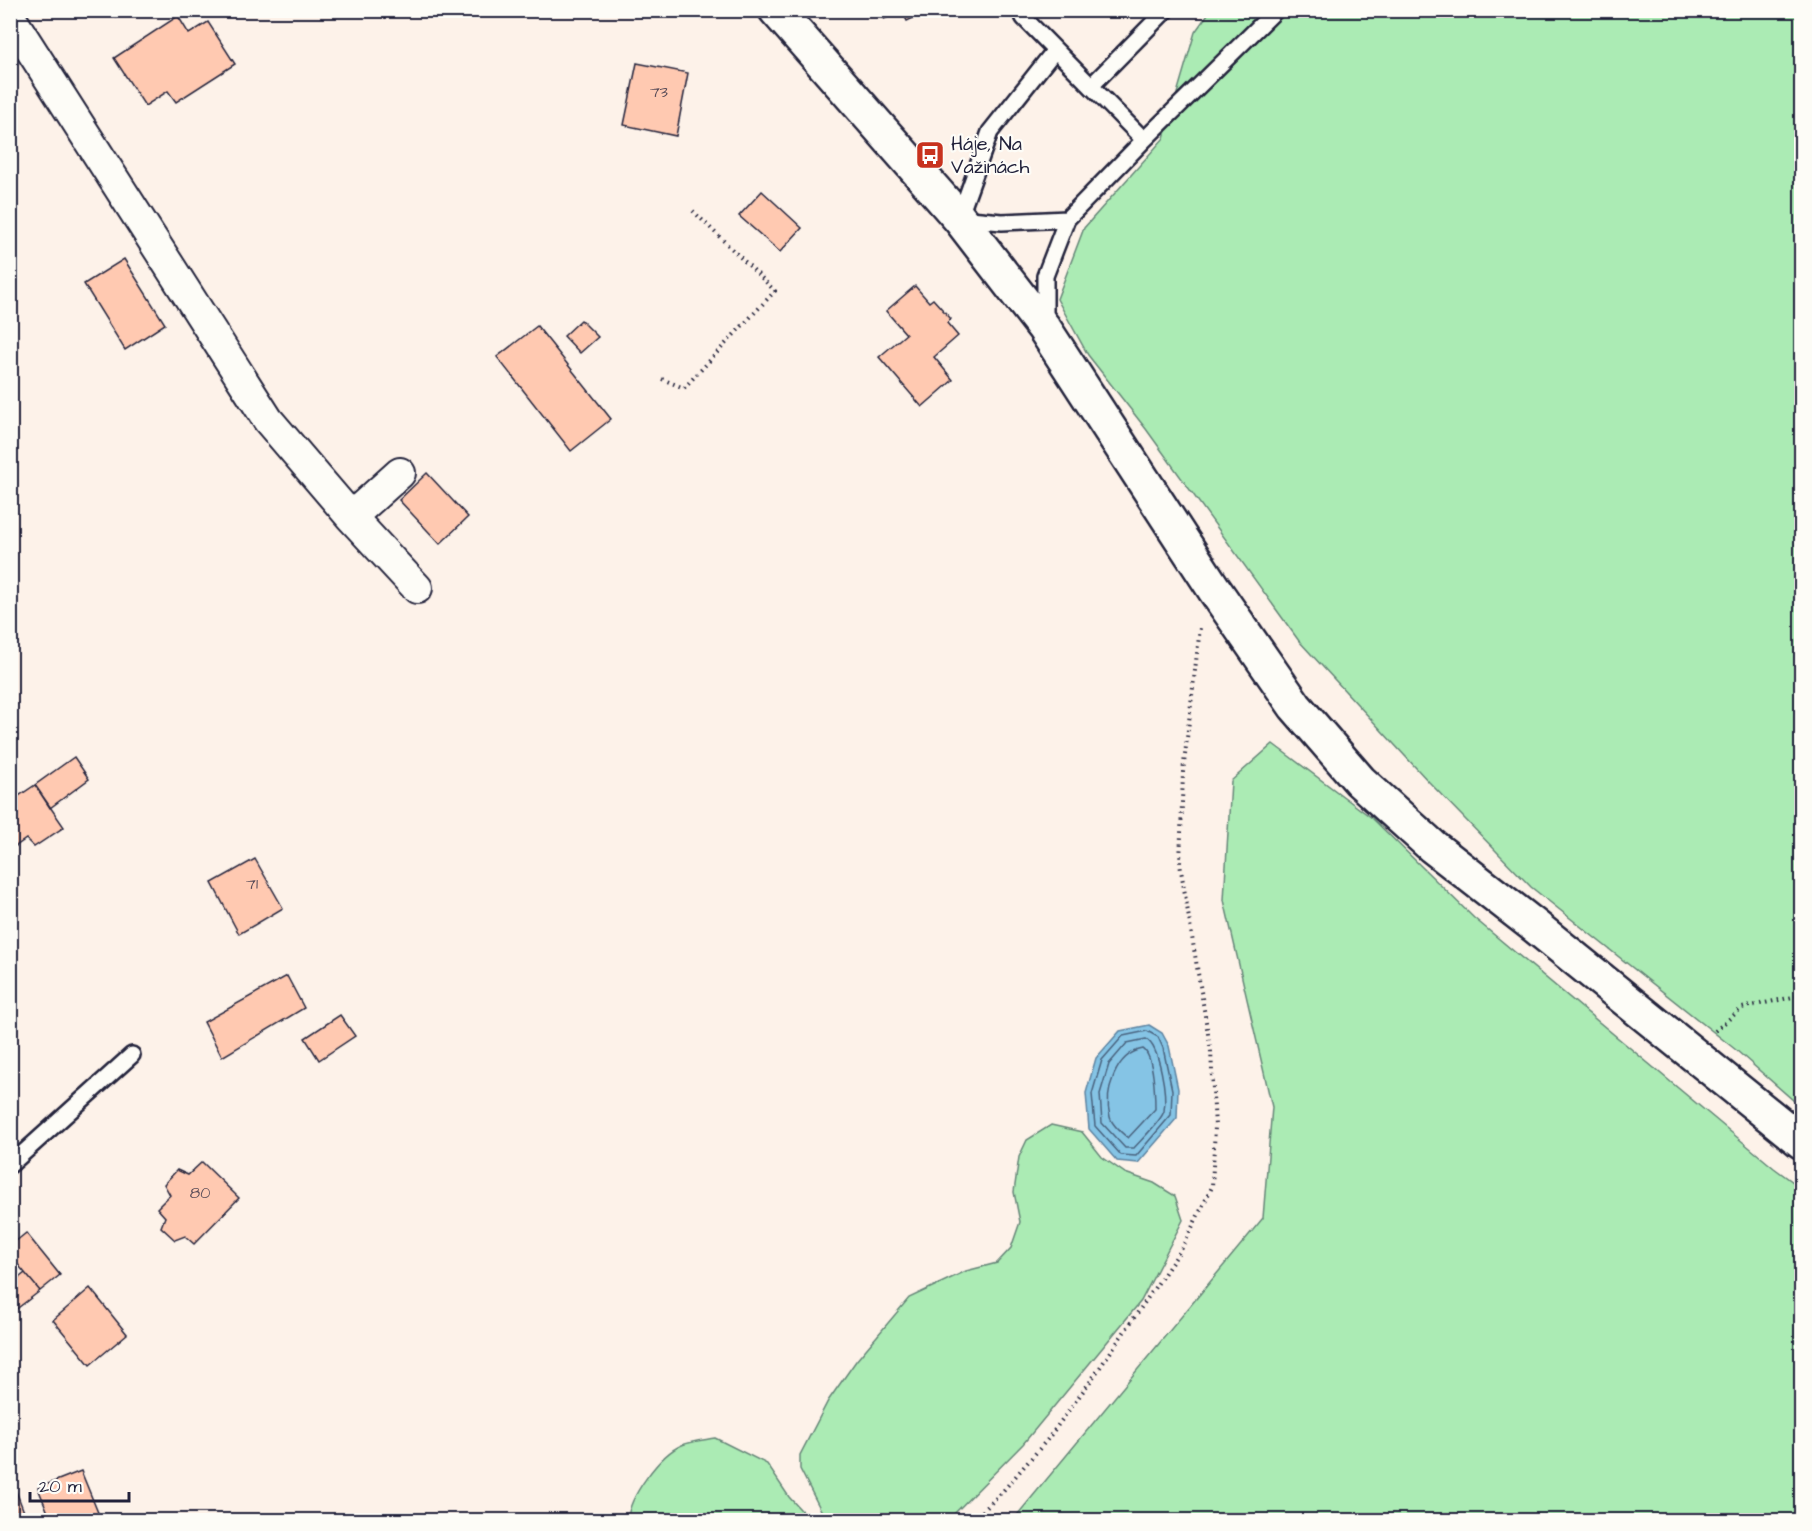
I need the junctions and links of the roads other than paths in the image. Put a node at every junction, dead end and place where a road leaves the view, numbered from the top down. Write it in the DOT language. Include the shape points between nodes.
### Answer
graph roads {
  1 [pos="776,10"];
  2 [pos="1020,10"];
  3 [pos="1166,10"];
  4 [pos="1276,10"];
  5 [pos="10,17"];
  6 [pos="1055,50"];
  7 [pos="1091,86"];
  8 [pos="1144,140"];
  9 [pos="959,218"];
  10 [pos="1067,219"];
  11 [pos="1044,328"];
  12 [pos="400,473"];
  13 [pos="351,517"];
  14 [pos="417,588"];
  15 [pos="132,1054"];
  16 [pos="1802,1142"];
  17 [pos="10,1165"];
  1 -- 9 [label="main road"];
  2 -- 6 [label="lane"];
  3 -- 7 [label="lane"];
  4 -- 8 [label="lane"];
  5 -- 13 [label="street" via="268,420"];
  6 -- 7 [label="lane"];
  6 -- 9 [label="lane" via="990,132"];
  7 -- 8 [label="lane"];
  8 -- 10 [label="lane"];
  9 -- 10 [label="lane" via="1002,222"];
  9 -- 11 [label="main road"];
  10 -- 11 [label="lane" via="1045,276"];
  11 -- 16 [label="main road" via="1295,706 1360,781 1432,846"];
  12 -- 13 [label="street"];
  13 -- 14 [label="street"];
  15 -- 17 [label="lane"];
}
